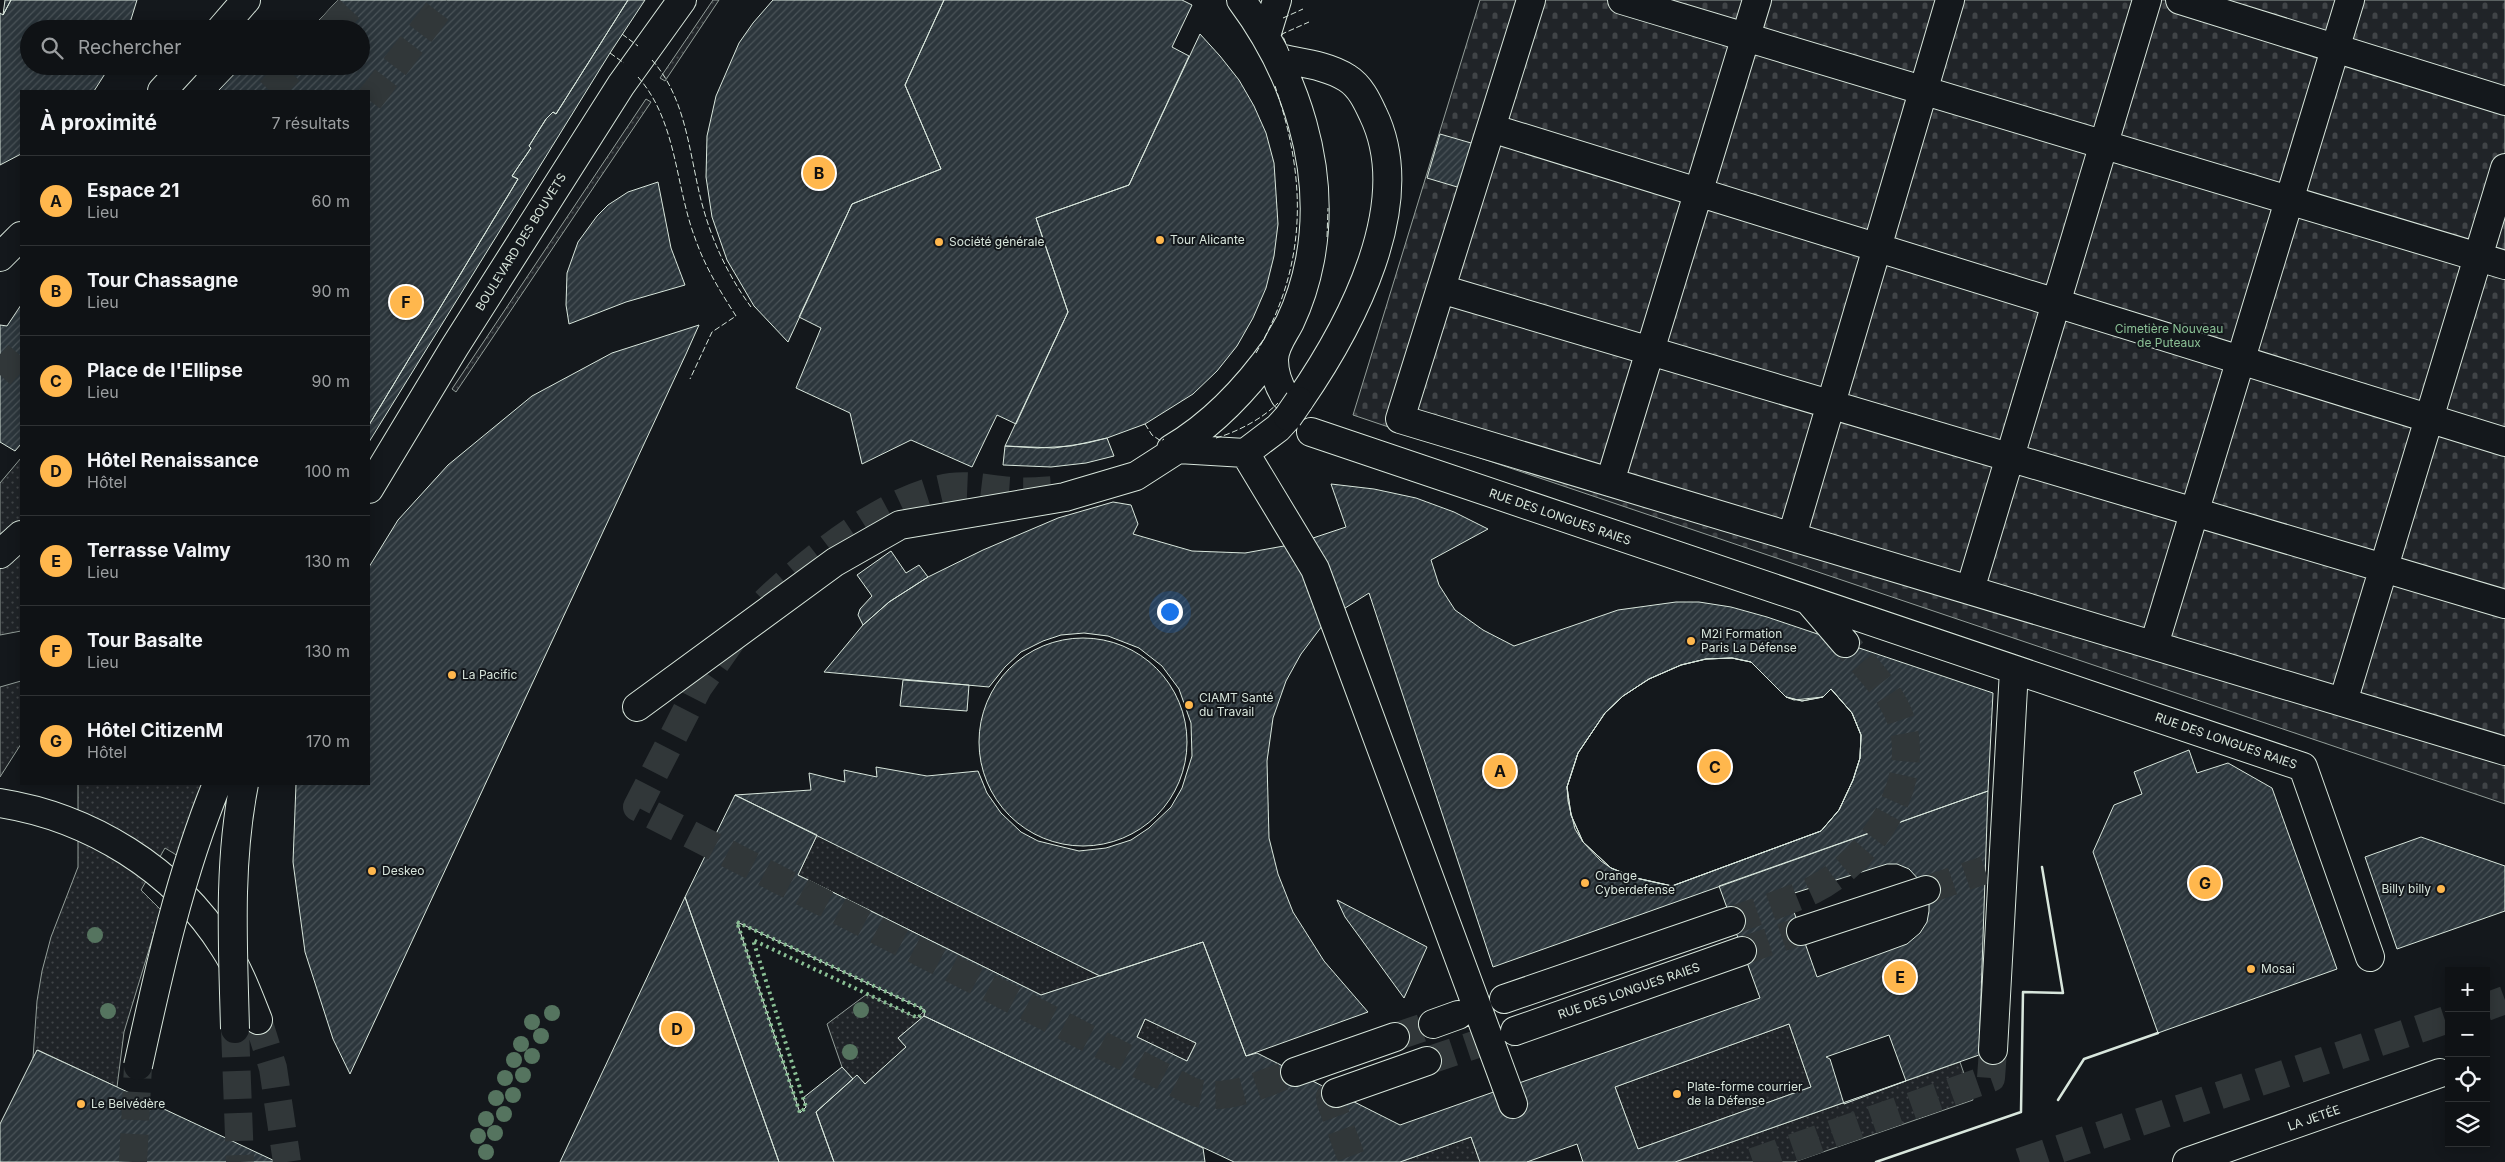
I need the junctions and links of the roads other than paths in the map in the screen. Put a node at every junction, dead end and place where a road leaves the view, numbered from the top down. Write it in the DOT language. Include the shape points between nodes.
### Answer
graph roads {
  1 [pos="246,0"];
  2 [pos="682,0"];
  3 [pos="1241,0"];
  4 [pos="1277,0"];
  5 [pos="1531,0"];
  6 [pos="1622,0"];
  7 [pos="1757,0"];
  8 [pos="1950,0"];
  9 [pos="2147,0"];
  10 [pos="2180,0"];
  11 [pos="2350,0"];
  12 [pos="229,20"];
  13 [pos="1745,37"];
  14 [pos="1272,47"];
  15 [pos="2335,48"];
  16 [pos="177,75"];
  17 [pos="163,90"];
  18 [pos="1923,91"];
  19 [pos="2505,101"];
  20 [pos="1491,128"];
  21 [pos="2104,144"];
  22 [pos="2505,168"];
  23 [pos="1698,192"];
  24 [pos="2289,200"];
  25 [pos="20,237"];
  26 [pos="1876,248"];
  27 [pos="0,257"];
  28 [pos="2478,257"];
  29 [pos="2505,265"];
  30 [pos="1441,289"];
  31 [pos="2056,303"];
  32 [pos="1277,346"];
  33 [pos="1650,351"];
  34 [pos="2240,360"];
  35 [pos="1291,404"];
  36 [pos="1830,404"];
  37 [pos="2428,418"];
  38 [pos="1311,432"];
  39 [pos="2505,442"];
  40 [pos="1171,449"];
  41 [pos="1245,453"];
  42 [pos="2009,457"];
  43 [pos="1610,482"];
  44 [pos="370,487"];
  45 [pos="2194,512"];
  46 [pos="20,536"];
  47 [pos="1792,536"];
  48 [pos="0,554"];
  49 [pos="2383,568"];
  50 [pos="1970,590"];
  51 [pos="1808,601"];
  52 [pos="2505,604"];
  53 [pos="1845,644"];
  54 [pos="2154,645"];
  55 [pos="2014,670"];
  56 [pos="2343,702"];
  57 [pos="637,707"];
  58 [pos="2505,751"];
  59 [pos="217,785"];
  60 [pos="244,785"];
  61 [pos="0,803"];
  62 [pos="1926,890"];
  63 [pos="1731,921"];
  64 [pos="1801,931"];
  65 [pos="1742,951"];
  66 [pos="2370,957"];
  67 [pos="242,979"];
  68 [pos="242,979"];
  69 [pos="242,979"];
  70 [pos="242,979"];
  71 [pos="1504,1000"];
  72 [pos="1458,1015"];
  73 [pos="1433,1024"];
  74 [pos="1515,1031"];
  75 [pos="1396,1037"];
  76 [pos="1993,1050"];
  77 [pos="1426,1061"];
  78 [pos="138,1066"];
  79 [pos="1295,1072"];
  80 [pos="2440,1073"];
  81 [pos="1336,1093"];
  82 [pos="1513,1104"];
  83 [pos="2187,1162"];
  1 -- 12 [label="street"];
  2 -- 44 [label="street, BOULEVARD DES BOUVETS" via="616,93"];
  3 -- 14 [label="street"];
  4 -- 14 [label="street"];
  5 -- 20 [label="street"];
  6 -- 13 [label="street"];
  7 -- 13 [label="street"];
  8 -- 18 [label="street"];
  9 -- 21 [label="street"];
  10 -- 15 [label="street"];
  11 -- 15 [label="street"];
  13 -- 18 [label="street"];
  13 -- 23 [label="street"];
  14 -- 32 [label="street" via="1290,86 1306,138 1315,196 1310,262 1297,303"];
  14 -- 35 [label="street" via="1347,77 1356,85 1384,141 1386,170 1386,200 1381,229 1360,298 1333,351"];
  15 -- 19 [label="street"];
  15 -- 24 [label="street"];
  16 -- 17 [label="street"];
  18 -- 21 [label="street"];
  18 -- 26 [label="street"];
  20 -- 23 [label="street"];
  20 -- 30 [label="street"];
  21 -- 24 [label="street"];
  21 -- 31 [label="street"];
  22 -- 28 [label="street"];
  23 -- 26 [label="street"];
  23 -- 33 [label="street"];
  24 -- 28 [label="street"];
  24 -- 34 [label="street"];
  25 -- 27 [label="street"];
  26 -- 31 [label="street"];
  26 -- 36 [label="street"];
  28 -- 29 [label="street"];
  28 -- 37 [label="street"];
  30 -- 33 [label="street"];
  30 -- 43 [label="street" via="1400,419"];
  31 -- 34 [label="street"];
  31 -- 42 [label="street"];
  32 -- 35 [label="street" via="1275,370"];
  32 -- 40 [label="street" via="1224,410"];
  33 -- 36 [label="street"];
  33 -- 43 [label="street"];
  34 -- 37 [label="street"];
  34 -- 45 [label="street"];
  35 -- 41 [label="street" via="1278,428"];
  36 -- 42 [label="street"];
  36 -- 47 [label="street"];
  37 -- 39 [label="street"];
  37 -- 49 [label="street"];
  38 -- 51 [label="street, RUE DES LONGUES RAIES"];
  41 -- 57 [label="street" via="1178,449 1136,476 1065,497 900,526 835,562"];
  41 -- 82 [label="street" via="1315,568"];
  42 -- 45 [label="street"];
  42 -- 50 [label="street"];
  43 -- 47 [label="street"];
  45 -- 49 [label="street"];
  45 -- 54 [label="street"];
  46 -- 48 [label="street"];
  47 -- 50 [label="street"];
  49 -- 52 [label="street"];
  49 -- 56 [label="street"];
  50 -- 54 [label="street"];
  51 -- 53 [label="street"];
  51 -- 55 [label="street, RUE DES LONGUES RAIES"];
  54 -- 56 [label="street"];
  55 -- 66 [label="street, RUE DES LONGUES RAIES" via="2303,767"];
  55 -- 76 [label="street" via="1994,867"];
  56 -- 58 [label="street"];
  59 -- 78 [label="street, bridge" via="197,835 166,942"];
  60 -- 70 [label="street, bridge" via="238,815 232,900"];
  61 -- 67 [label="street, bridge" via="47,812 98,833 152,870 210,926"];
  62 -- 64 [label="street"];
  63 -- 71 [label="street"];
  65 -- 74 [label="street, RUE DES LONGUES RAIES"];
  68 -- 69 [label="street, bridge" via="243,982 247,1024"];
  72 -- 73 [label="street"];
  75 -- 79 [label="street"];
  77 -- 81 [label="street"];
  80 -- 83 [label="street, LA JETÉE"];
}
